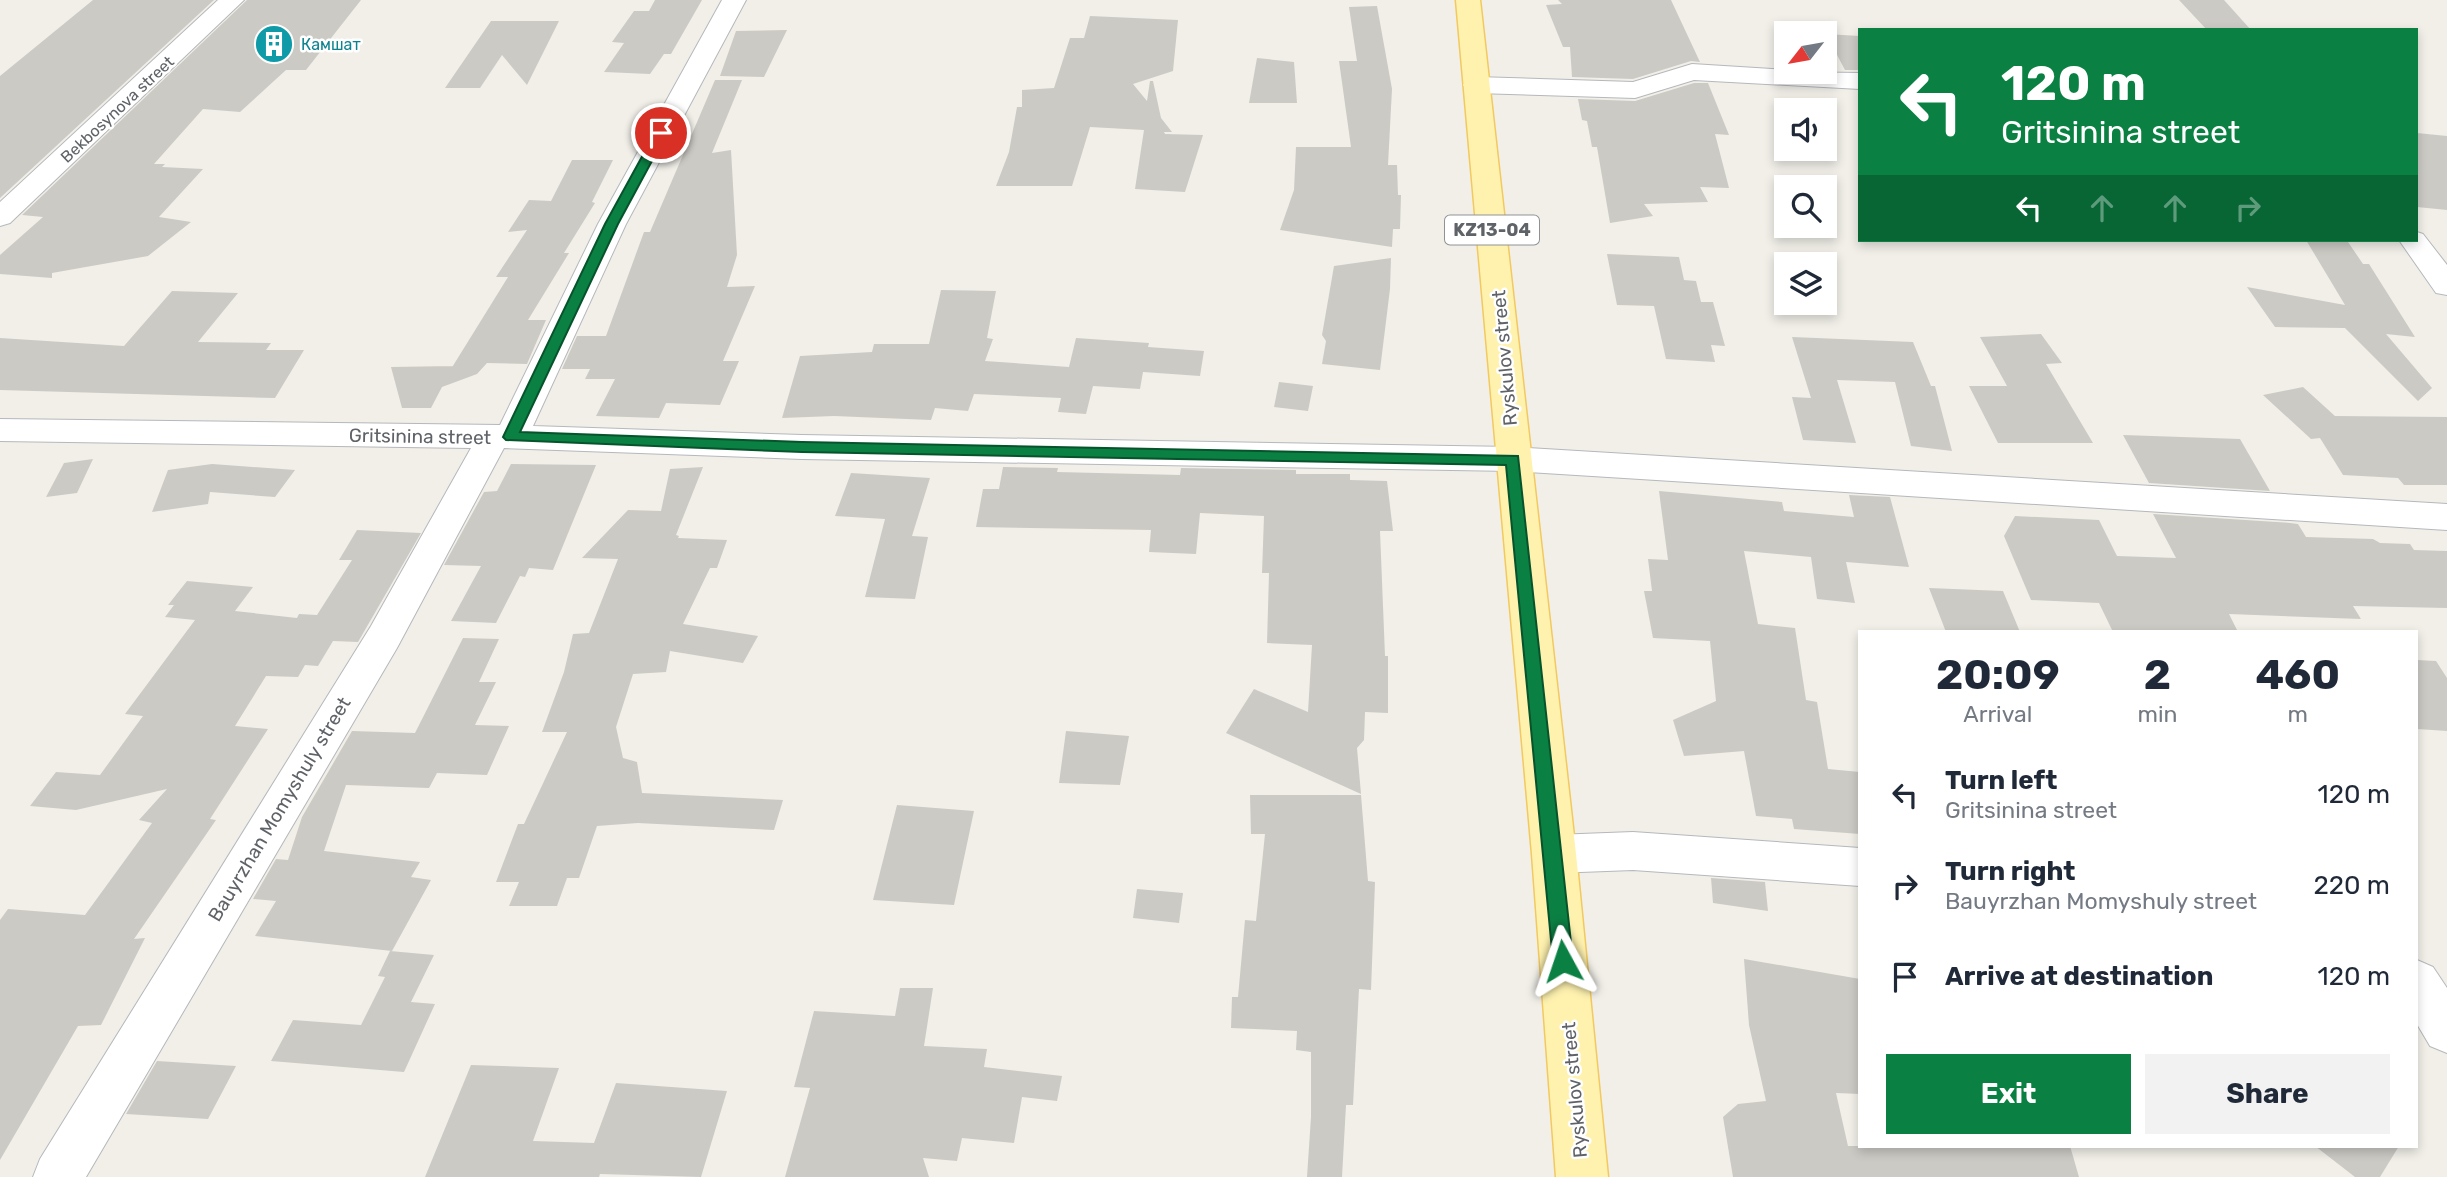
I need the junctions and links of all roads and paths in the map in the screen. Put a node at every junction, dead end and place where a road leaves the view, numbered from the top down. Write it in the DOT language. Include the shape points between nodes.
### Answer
graph roads {
  1 [pos="232,0"];
  2 [pos="734,0"];
  3 [pos="1468,0"];
  4 [pos="1858,81"];
  5 [pos="1476,86"];
  6 [pos="0,217"];
  7 [pos="2414,242"];
  8 [pos="2447,286"];
  9 [pos="0,430"];
  10 [pos="502,437"];
  11 [pos="1513,460"];
  12 [pos="2447,517"];
  13 [pos="1554,854"];
  14 [pos="1858,867"];
  15 [pos="2418,984"];
  16 [pos="2447,1030"];
  17 [pos="58,1177"];
  18 [pos="1582,1177"];
  1 -- 6 [label="street, Bekbosynova street"];
  2 -- 10 [label="street, Bauyrzhan Momyshuly street"];
  3 -- 5 [label="main road, Ryskulov street / KZ13-04"];
  4 -- 5 [label="street" via="1692,72 1636,90"];
  5 -- 11 [label="main road, Ryskulov street / KZ13-04"];
  7 -- 8 [label="street"];
  9 -- 10 [label="street, Gritsinina street"];
  10 -- 11 [label="street, Gritsinina street"];
  10 -- 17 [label="street, Bauyrzhan Momyshuly street"];
  11 -- 12 [label="street, Gritsinina street"];
  11 -- 13 [label="main road, Ryskulov street / KZ13-04"];
  13 -- 14 [label="street" via="1633,851"];
  13 -- 18 [label="main road, Ryskulov street / KZ13-04"];
  15 -- 16 [label="street"];
}
